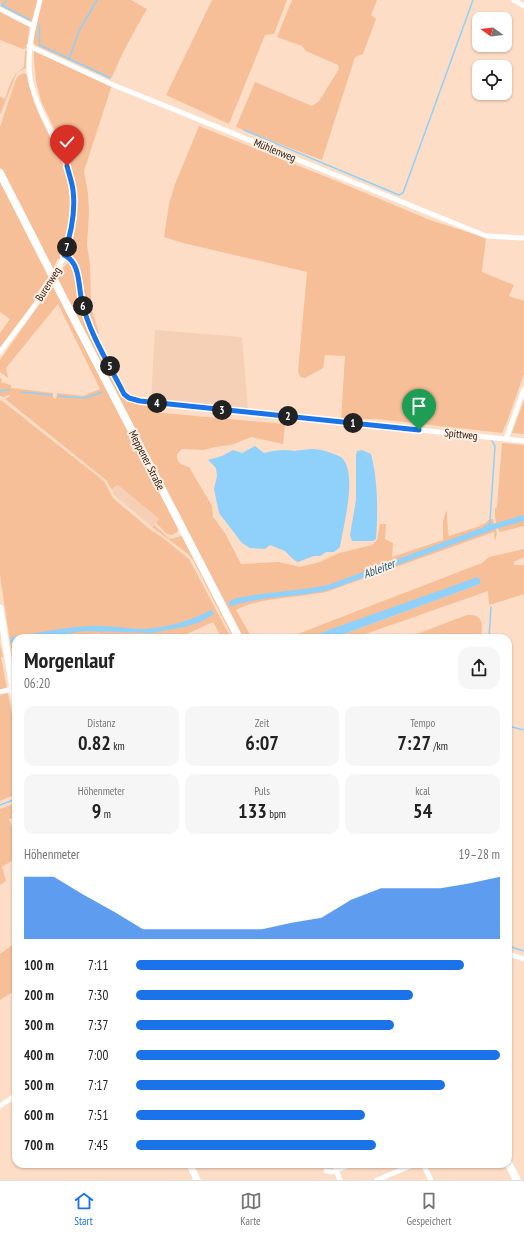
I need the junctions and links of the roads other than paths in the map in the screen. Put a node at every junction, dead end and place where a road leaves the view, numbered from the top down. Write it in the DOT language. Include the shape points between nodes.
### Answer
graph roads {
  1 [pos="40,0"];
  2 [pos="514,0"];
  3 [pos="524,6"];
  4 [pos="0,9"];
  5 [pos="33,26"];
  6 [pos="29,46"];
  7 [pos="0,173"];
  8 [pos="524,238"];
  9 [pos="64,255"];
  10 [pos="54,271"];
  11 [pos="52,283"];
  12 [pos="0,352"];
  13 [pos="524,389"];
  14 [pos="506,439"];
  15 [pos="524,441"];
  16 [pos="0,612"];
  17 [pos="237,634"];
  18 [pos="12,689"];
  19 [pos="0,692"];
  20 [pos="512,955"];
  21 [pos="524,959"];
  22 [pos="12,1098"];
  23 [pos="0,1106"];
  24 [pos="192,1168"];
  25 [pos="342,1168"];
  26 [pos="406,1168"];
  27 [pos="425,1168"];
  28 [pos="511,1168"];
  29 [pos="336,1170"];
  30 [pos="326,1171"];
  31 [pos="197,1180"];
  32 [pos="340,1180"];
  33 [pos="377,1180"];
  34 [pos="431,1180"];
  35 [pos="517,1180"];
  1 -- 5 [label="street, Burenweg"];
  2 -- 3 [label="street"];
  4 -- 5 [label="street"];
  5 -- 6 [label="street, Burenweg"];
  6 -- 8 [label="street, Mühlenweg" via="111,84 486,236"];
  6 -- 9 [label="street, Burenweg" via="30,76 35,97 67,166 73,190 73,216"];
  7 -- 10 [label="main road"];
  9 -- 10 [label="street, Burenweg"];
  9 -- 14 [label="street, Spittweg" via="72,260 76,269 87,321 124,394 132,400"];
  10 -- 11 [label="street, Burenweg"];
  11 -- 12 [label="street, Burenweg"];
  11 -- 17 [label="main road, Meppener Straße"];
  13 -- 14 [label="street"];
  14 -- 15 [label="street, Spittweg"];
  16 -- 18 [label="street"];
  18 -- 19 [label="street"];
  20 -- 21 [label="street"];
  22 -- 23 [label="street"];
  24 -- 31 [label="street"];
  25 -- 29 [label="street"];
  26 -- 33 [label="street"];
  27 -- 34 [label="street"];
  28 -- 35 [label="main road"];
  29 -- 30 [label="street"];
  29 -- 32 [label="street"];
}
